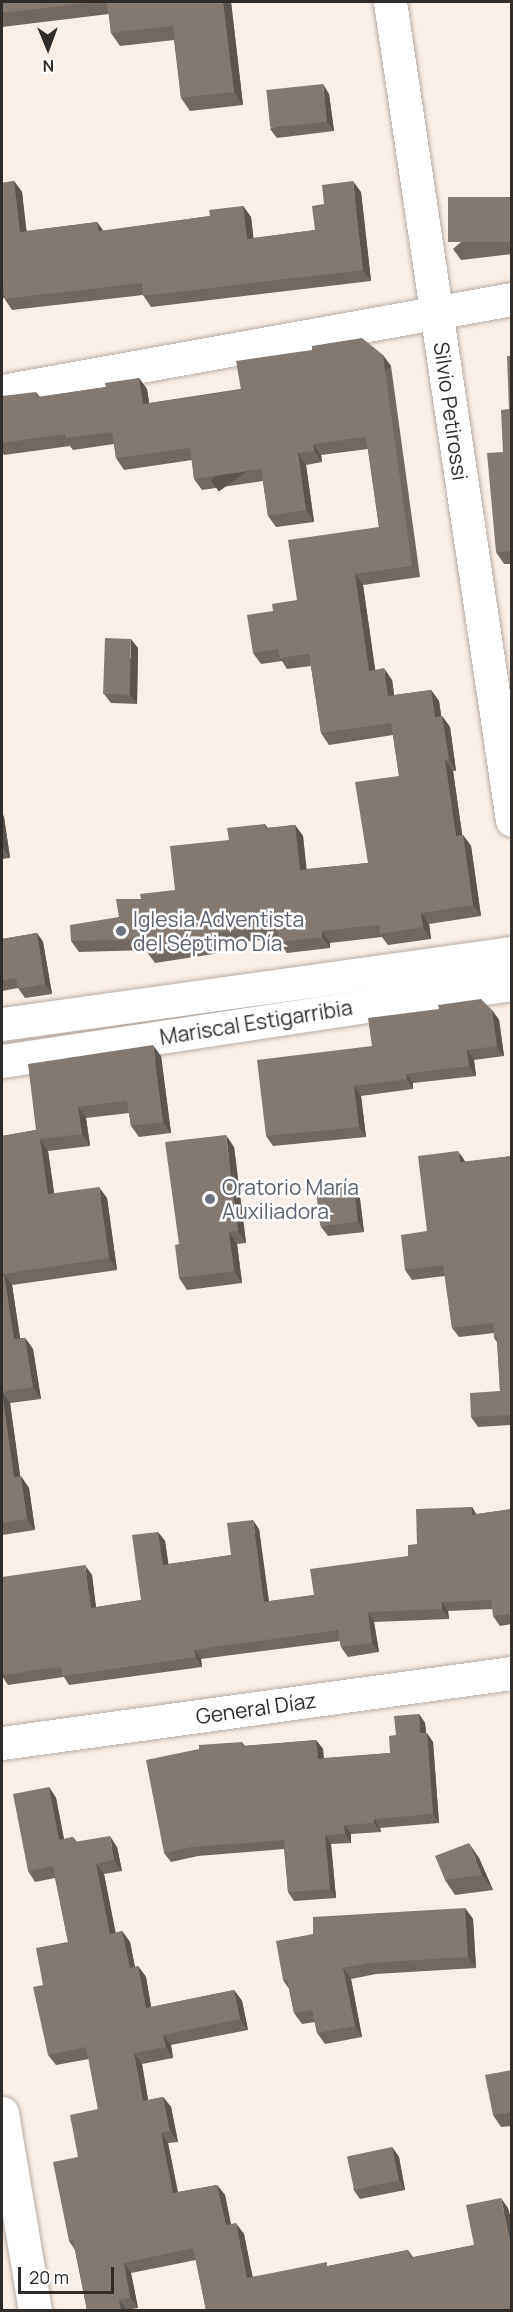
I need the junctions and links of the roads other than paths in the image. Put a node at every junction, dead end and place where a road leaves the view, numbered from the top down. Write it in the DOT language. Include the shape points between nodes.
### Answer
graph roads {
  1 [pos="390,2"];
  2 [pos="512,299"];
  3 [pos="437,313"];
  4 [pos="2,391"];
  5 [pos="512,820"];
  6 [pos="512,952"];
  7 [pos="512,984"];
  8 [pos="2,1024"];
  9 [pos="2,1061"];
  10 [pos="512,1673"];
  11 [pos="2,1743"];
  12 [pos="2,2113"];
  13 [pos="35,2310"];
  1 -- 3 [label="street, Silvio Petirossi"];
  2 -- 3 [label="street"];
  3 -- 4 [label="street"];
  3 -- 5 [label="street, Silvio Petirossi"];
  6 -- 8 [label="street"];
  7 -- 9 [label="street, Mariscal Estigarribia"];
  10 -- 11 [label="street, General Díaz"];
  12 -- 13 [label="street"];
}
